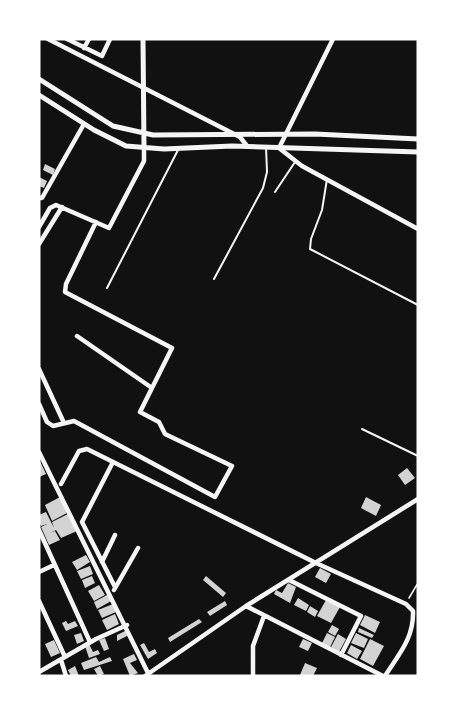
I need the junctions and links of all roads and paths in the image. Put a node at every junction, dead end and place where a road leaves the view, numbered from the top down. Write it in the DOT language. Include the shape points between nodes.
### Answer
graph roads {
  1 [pos="48,39"];
  2 [pos="67,39"];
  3 [pos="89,39"];
  4 [pos="110,39"];
  5 [pos="143,39"];
  6 [pos="333,39"];
  7 [pos="84,48"];
  8 [pos="39,79"];
  9 [pos="145,90"];
  10 [pos="39,95"];
  11 [pos="84,124"];
  12 [pos="145,134"];
  13 [pos="284,135"];
  14 [pos="240,137"];
  15 [pos="418,139"];
  16 [pos="247,146"];
  17 [pos="266,147"];
  18 [pos="144,148"];
  19 [pos="179,148"];
  20 [pos="279,148"];
  21 [pos="418,152"];
  22 [pos="296,162"];
  23 [pos="327,179"];
  24 [pos="275,192"];
  25 [pos="39,198"];
  26 [pos="62,207"];
  27 [pos="96,222"];
  28 [pos="39,227"];
  29 [pos="418,229"];
  30 [pos="39,244"];
  31 [pos="214,279"];
  32 [pos="107,288"];
  33 [pos="418,305"];
  34 [pos="77,336"];
  35 [pos="39,369"];
  36 [pos="152,388"];
  37 [pos="39,404"];
  38 [pos="64,423"];
  39 [pos="363,429"];
  40 [pos="39,452"];
  41 [pos="418,456"];
  42 [pos="113,462"];
  43 [pos="61,484"];
  44 [pos="418,499"];
  45 [pos="39,530"];
  46 [pos="115,535"];
  47 [pos="138,548"];
  48 [pos="102,562"];
  49 [pos="316,563"];
  50 [pos="54,565"];
  51 [pos="39,572"];
  52 [pos="289,580"];
  53 [pos="418,583"];
  54 [pos="39,601"];
  55 [pos="406,604"];
  56 [pos="246,606"];
  57 [pos="264,616"];
  58 [pos="127,626"];
  59 [pos="90,642"];
  60 [pos="341,655"];
  61 [pos="63,659"];
  62 [pos="39,672"];
  63 [pos="146,675"];
  64 [pos="66,676"];
  65 [pos="253,676"];
  66 [pos="384,676"];
  1 -- 9 [label="street"];
  2 -- 7 [label="street"];
  3 -- 7 [label="street"];
  4 -- 7 [label="street" via="102,56"];
  5 -- 9 [label="street"];
  6 -- 13 [label="street"];
  8 -- 12 [label="street" via="113,126"];
  9 -- 12 [label="street"];
  9 -- 14 [label="street"];
  10 -- 11 [label="street"];
  11 -- 18 [label="street" via="114,141"];
  11 -- 25 [label="street"];
  12 -- 14 [label="street"];
  12 -- 18 [label="street"];
  13 -- 14 [label="street"];
  13 -- 15 [label="street"];
  13 -- 20 [label="street"];
  14 -- 16 [label="street"];
  16 -- 17 [label="street"];
  16 -- 19 [label="street"];
  17 -- 20 [label="street"];
  17 -- 31 [label="lane" via="263,188"];
  18 -- 19 [label="street"];
  18 -- 27 [label="street" via="144,161 109,228"];
  19 -- 32 [label="lane"];
  20 -- 21 [label="street"];
  20 -- 22 [label="street"];
  22 -- 23 [label="street"];
  22 -- 24 [label="lane"];
  23 -- 29 [label="street"];
  23 -- 33 [label="lane" via="310,249"];
  26 -- 27 [label="street"];
  26 -- 28 [label="street" via="50,208"];
  26 -- 30 [label="street"];
  27 -- 36 [label="street" via="65,292 172,348"];
  34 -- 36 [label="street"];
  35 -- 38 [label="street"];
  36 -- 38 [label="street" via="140,412 159,422 165,434 232,466 215,497 81,424 68,420"];
  37 -- 38 [label="street" via="47,422 53,426"];
  39 -- 41 [label="lane"];
  40 -- 58 [label="street"];
  42 -- 43 [label="street" via="83,448"];
  42 -- 48 [label="street" via="82,522"];
  42 -- 49 [label="street"];
  44 -- 49 [label="street"];
  45 -- 50 [label="street"];
  46 -- 48 [label="street"];
  47 -- 48 [label="street" via="115,589"];
  49 -- 52 [label="street"];
  49 -- 55 [label="street"];
  50 -- 51 [label="street"];
  50 -- 59 [label="street"];
  52 -- 56 [label="street"];
  52 -- 60 [label="street" via="361,616"];
  53 -- 55 [label="path"];
  54 -- 61 [label="street"];
  55 -- 66 [label="street" via="413,618 407,643"];
  56 -- 57 [label="street"];
  56 -- 63 [label="street"];
  57 -- 60 [label="street"];
  57 -- 65 [label="street" via="253,646"];
  58 -- 59 [label="street"];
  58 -- 63 [label="street"];
  59 -- 61 [label="street"];
  60 -- 66 [label="street"];
  61 -- 62 [label="street"];
  61 -- 64 [label="street"];
}
